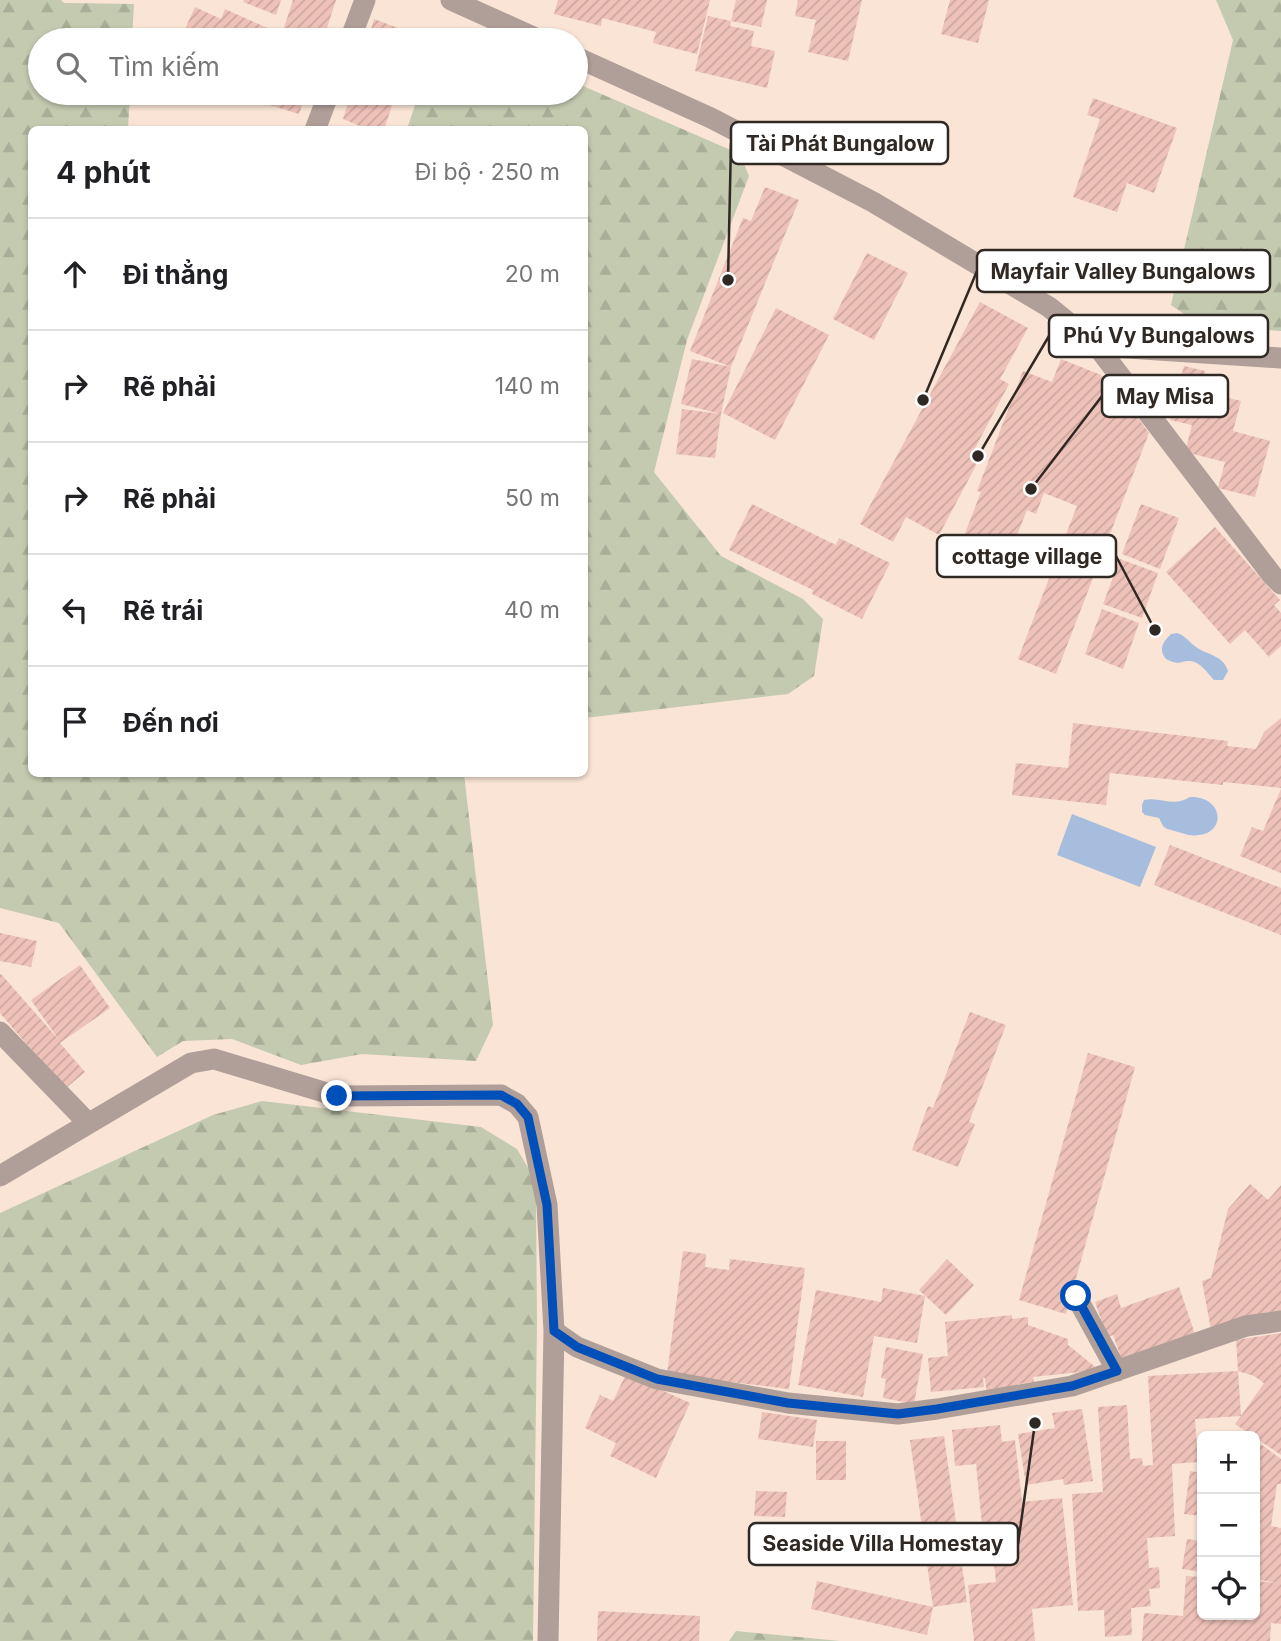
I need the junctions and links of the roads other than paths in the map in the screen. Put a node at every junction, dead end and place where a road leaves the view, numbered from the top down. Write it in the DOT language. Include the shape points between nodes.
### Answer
graph roads {
  1 [pos="365,0"];
  2 [pos="451,0"];
  3 [pos="354,28"];
  4 [pos="513,28"];
  5 [pos="588,62"];
  6 [pos="324,105"];
  7 [pos="317,126"];
  8 [pos="1097,346"];
  9 [pos="1281,358"];
  10 [pos="1281,584"];
  11 [pos="0,1032"];
  12 [pos="88,1123"];
  13 [pos="0,1176"];
  14 [pos="1076,1296"];
  15 [pos="1281,1321"];
  16 [pos="554,1331"];
  17 [pos="1117,1371"];
  18 [pos="548,1641"];
  1 -- 3 [label="street"];
  2 -- 4 [label="street"];
  5 -- 8 [label="street" via="711,118 873,202 1049,307"];
  6 -- 7 [label="street"];
  8 -- 9 [label="street"];
  8 -- 10 [label="street"];
  11 -- 12 [label="street"];
  12 -- 13 [label="street"];
  12 -- 16 [label="street" via="191,1063 215,1059 337,1096 501,1095 528,1117 547,1205"];
  14 -- 17 [label="street"];
  15 -- 17 [label="street" via="1246,1326"];
  16 -- 17 [label="street" via="577,1347 657,1379 788,1403 898,1414 1072,1386"];
  16 -- 18 [label="street"];
}
